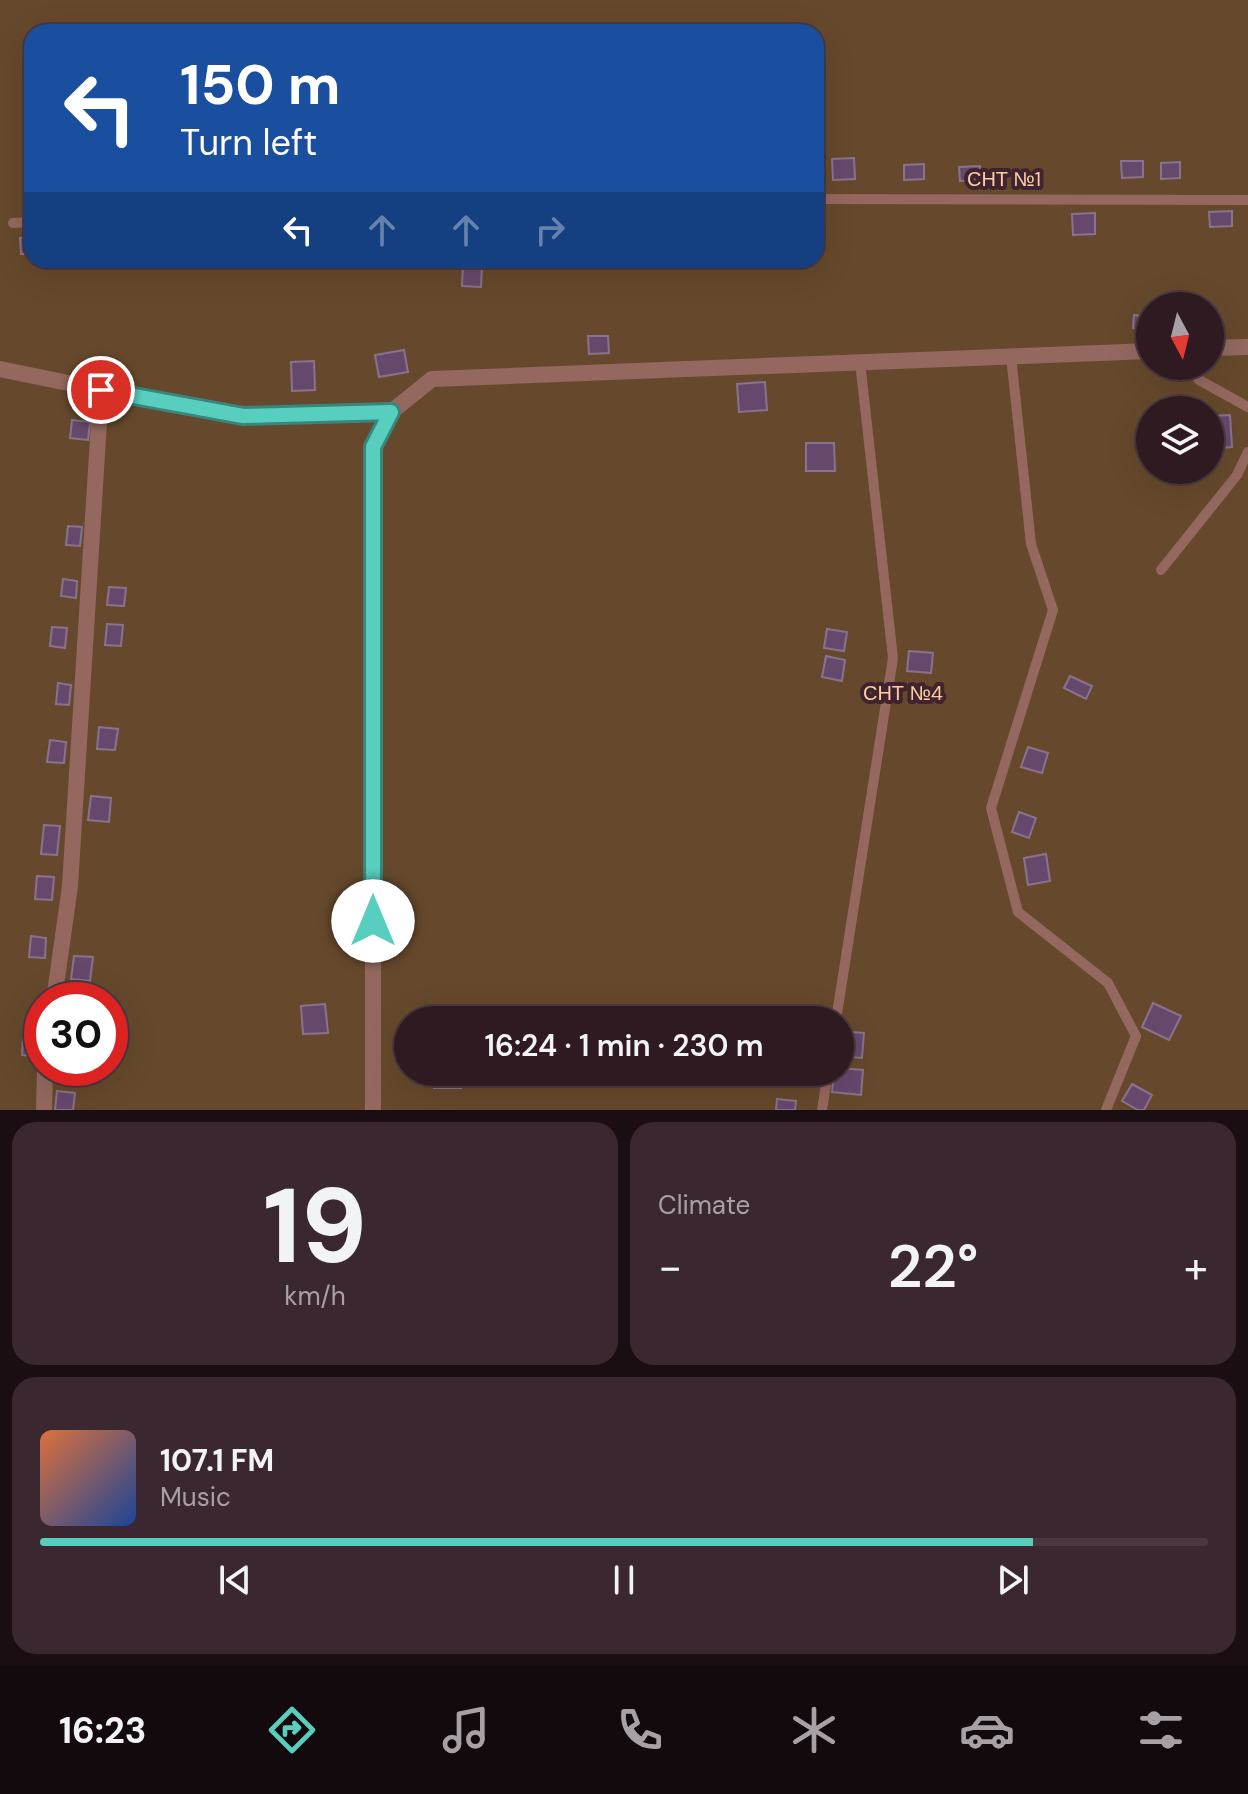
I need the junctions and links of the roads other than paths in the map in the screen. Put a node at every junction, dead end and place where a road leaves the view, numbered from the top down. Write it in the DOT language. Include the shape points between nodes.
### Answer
graph roads {
  1 [pos="824,199"];
  2 [pos="1248,200"];
  3 [pos="24,222"];
  4 [pos="13,223"];
  5 [pos="1248,347"];
  6 [pos="1224,348"];
  7 [pos="1136,352"];
  8 [pos="1011,356"];
  9 [pos="860,362"];
  10 [pos="0,369"];
  11 [pos="1199,380"];
  12 [pos="101,390"];
  13 [pos="1248,407"];
  14 [pos="391,412"];
  15 [pos="1248,452"];
  16 [pos="1161,570"];
  17 [pos="57,982"];
  18 [pos="838,1006"];
  19 [pos="45,1086"];
  20 [pos="826,1086"];
  21 [pos="44,1110"];
  22 [pos="373,1110"];
  23 [pos="822,1110"];
  24 [pos="1106,1110"];
  1 -- 2 [label="lane"];
  3 -- 4 [label="lane"];
  5 -- 6 [label="street"];
  7 -- 8 [label="street"];
  8 -- 9 [label="street"];
  8 -- 24 [label="lane" via="1031,544 1053,610 991,808 1018,912 1108,983 1136,1036"];
  9 -- 14 [label="street" via="432,379"];
  9 -- 18 [label="lane" via="893,658"];
  10 -- 12 [label="street"];
  11 -- 13 [label="lane"];
  12 -- 14 [label="street" via="243,416"];
  12 -- 17 [label="street" via="70,886"];
  14 -- 22 [label="street" via="373,447"];
  15 -- 16 [label="lane" via="1237,475"];
  19 -- 21 [label="street"];
  20 -- 23 [label="lane"];
}
